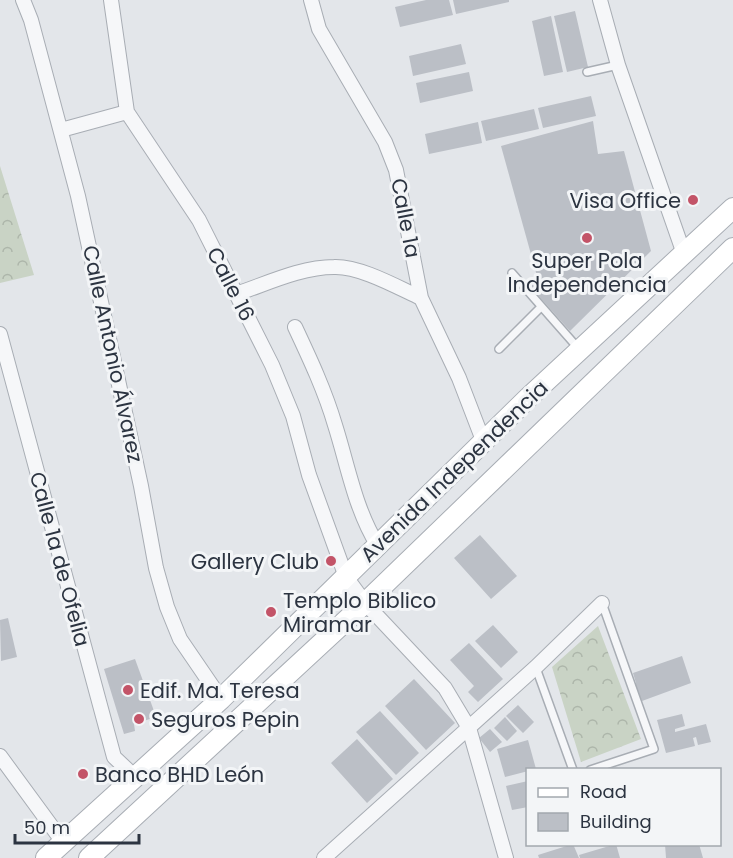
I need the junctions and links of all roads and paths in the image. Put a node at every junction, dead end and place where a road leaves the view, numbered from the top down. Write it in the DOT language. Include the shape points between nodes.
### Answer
graph roads {
  1 [pos="23,0"];
  2 [pos="111,0"];
  3 [pos="311,0"];
  4 [pos="600,0"];
  5 [pos="618,65"];
  6 [pos="587,72"];
  7 [pos="127,112"];
  8 [pos="61,130"];
  9 [pos="733,208"];
  10 [pos="733,248"];
  11 [pos="684,254"];
  12 [pos="512,273"];
  13 [pos="236,294"];
  14 [pos="421,298"];
  15 [pos="541,307"];
  16 [pos="296,327"];
  17 [pos="0,334"];
  18 [pos="499,349"];
  19 [pos="574,355"];
  20 [pos="591,383"];
  21 [pos="484,443"];
  22 [pos="378,546"];
  23 [pos="346,577"];
  24 [pos="365,603"];
  25 [pos="602,603"];
  26 [pos="536,667"];
  27 [pos="221,699"];
  28 [pos="469,728"];
  29 [pos="0,756"];
  30 [pos="572,768"];
  31 [pos="596,768"];
  32 [pos="134,776"];
  33 [pos="63,842"];
  34 [pos="46,858"];
  35 [pos="88,858"];
  36 [pos="324,858"];
  37 [pos="506,858"];
  1 -- 8 [label="street, Calle Antonio Álvarez"];
  2 -- 7 [label="street, Calle 16"];
  3 -- 14 [label="street, Calle 1a" via="319,29 386,142 403,195"];
  4 -- 5 [label="street"];
  5 -- 6 [label="lane"];
  5 -- 11 [label="street"];
  7 -- 8 [label="street"];
  7 -- 13 [label="street, Calle 16" via="180,189"];
  8 -- 27 [label="street, Calle Antonio Álvarez" via="139,475 156,568 180,639"];
  9 -- 11 [label="main road, Avenida Independencia"];
  10 -- 20 [label="main road, Avenida Independencia"];
  11 -- 19 [label="main road, Avenida Independencia"];
  12 -- 15 [label="lane"];
  13 -- 14 [label="street" via="314,268 336,266 374,277"];
  13 -- 23 [label="street, Calle 16" via="284,390 309,475"];
  14 -- 21 [label="street, Calle 1a"];
  15 -- 18 [label="lane"];
  15 -- 19 [label="lane"];
  16 -- 22 [label="street" via="324,389 355,494"];
  17 -- 32 [label="street, Calle 1a de Ofelia" via="114,756"];
  19 -- 20 [label="main road"];
  19 -- 21 [label="main road, Avenida Independencia"];
  20 -- 24 [label="main road, Avenida Independencia"];
  21 -- 22 [label="main road, Avenida Independencia"];
  22 -- 23 [label="main road, Avenida Independencia"];
  23 -- 24 [label="street, Calle 16"];
  23 -- 27 [label="main road, Avenida Independencia"];
  24 -- 28 [label="street, Calle 16" via="445,688"];
  24 -- 35 [label="main road, Avenida Independencia"];
  25 -- 26 [label="street"];
  25 -- 31 [label="lane" via="654,749"];
  26 -- 28 [label="street"];
  26 -- 30 [label="lane"];
  27 -- 32 [label="main road, Avenida Independencia"];
  28 -- 36 [label="street"];
  28 -- 37 [label="street, Calle 16"];
  29 -- 33 [label="street"];
  32 -- 33 [label="main road, Avenida Independencia"];
  33 -- 34 [label="main road, Avenida Independencia"];
}
